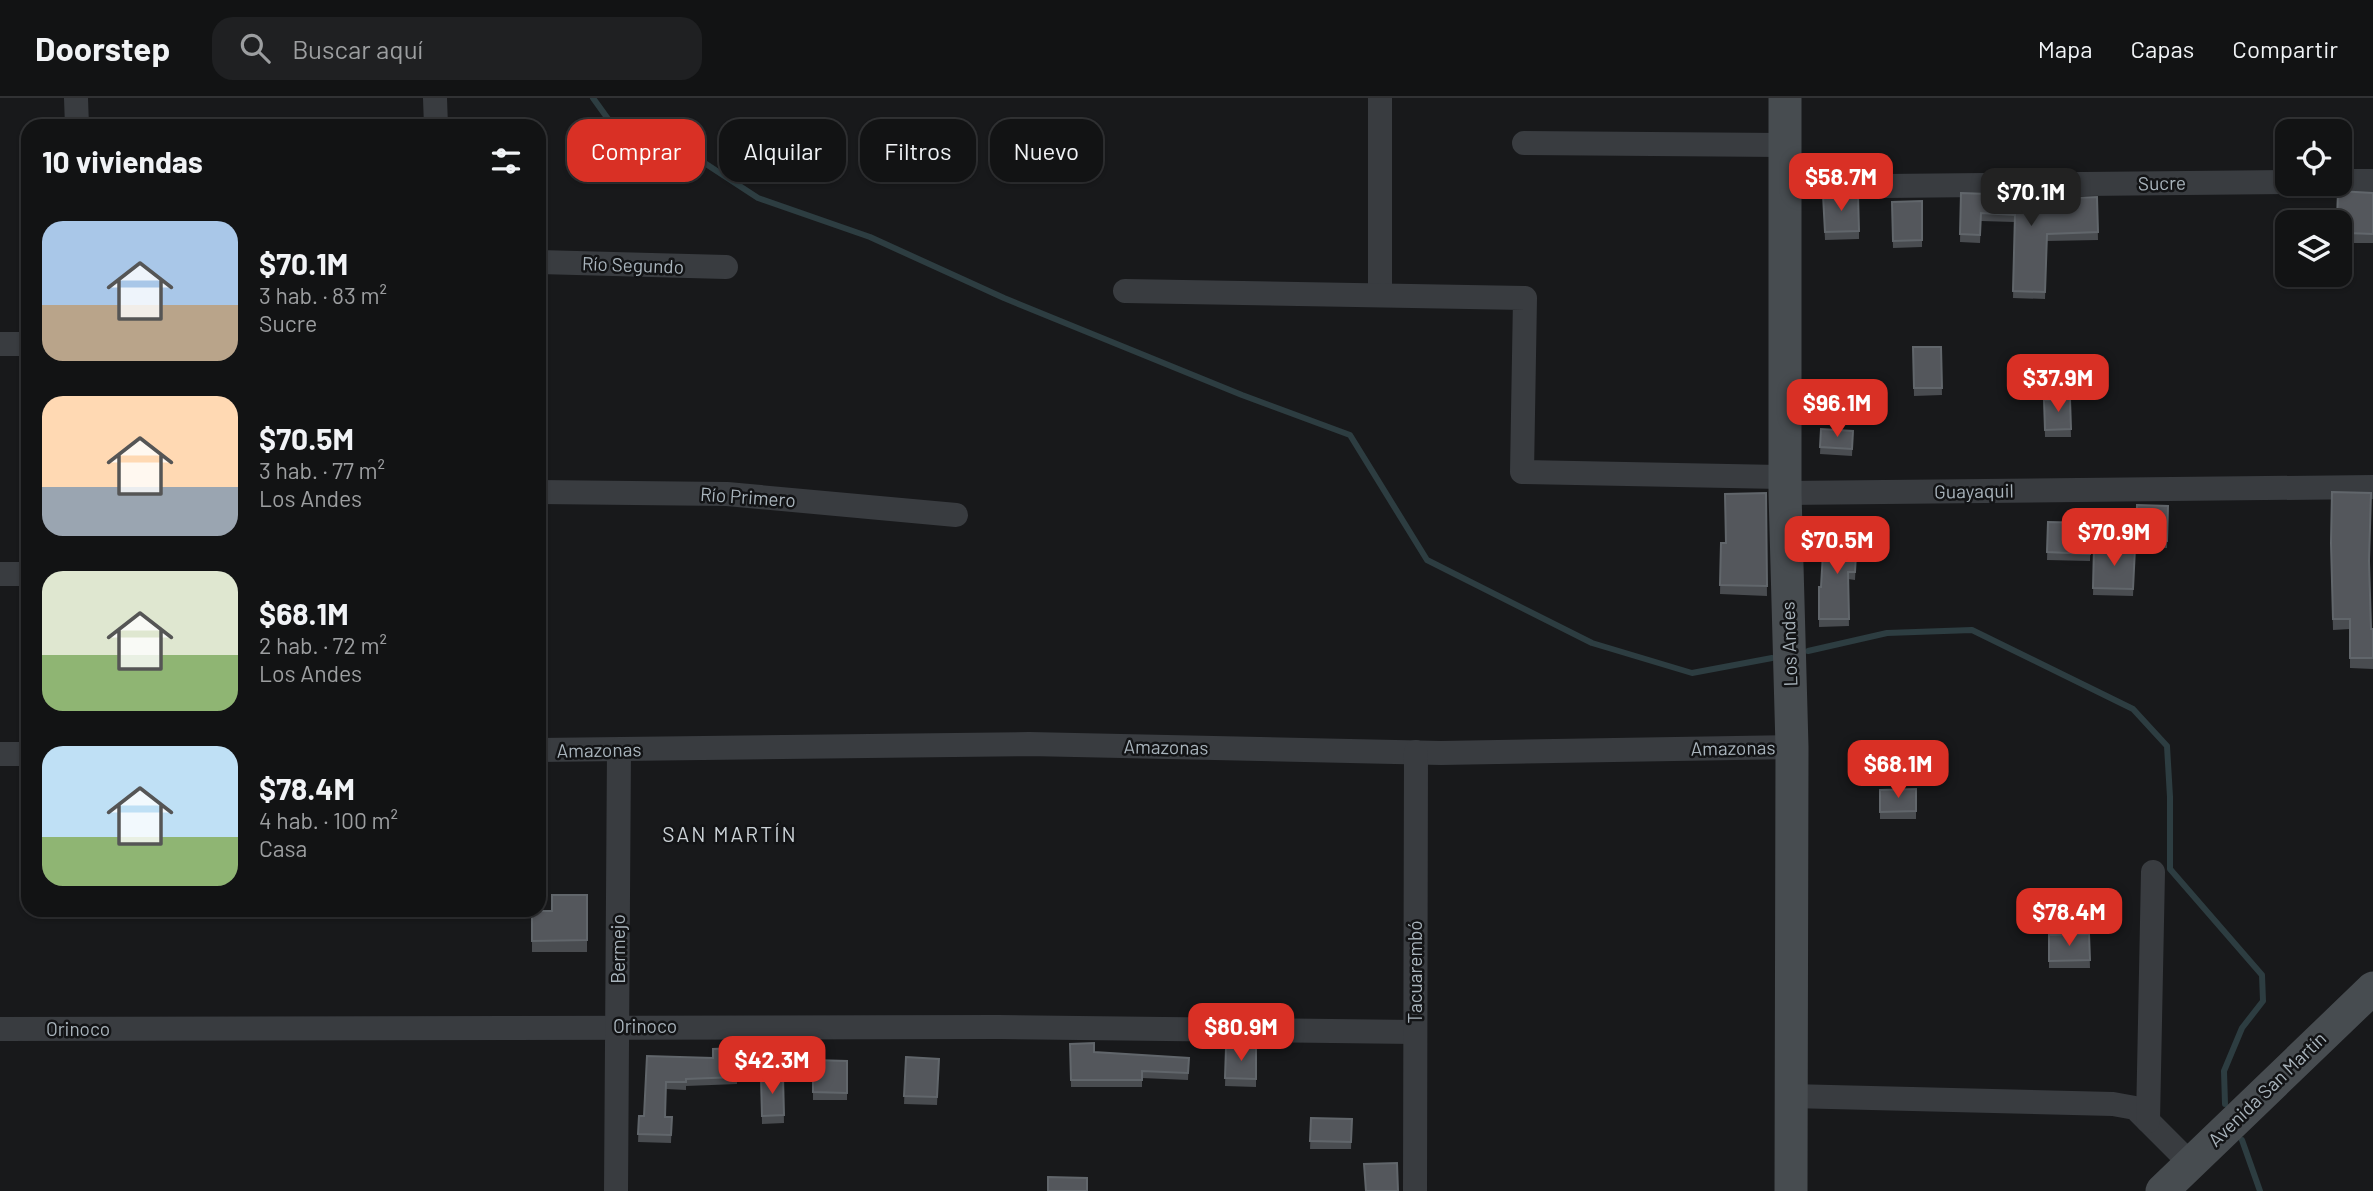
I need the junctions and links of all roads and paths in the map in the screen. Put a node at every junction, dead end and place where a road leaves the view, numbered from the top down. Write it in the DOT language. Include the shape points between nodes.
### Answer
graph roads {
  1 [pos="76,98"];
  2 [pos="435,98"];
  3 [pos="1380,98"];
  4 [pos="1785,98"];
  5 [pos="77,119"];
  6 [pos="436,119"];
  7 [pos="1524,143"];
  8 [pos="1784,145"];
  9 [pos="2352,181"];
  10 [pos="2373,181"];
  11 [pos="2275,182"];
  12 [pos="1785,187"];
  13 [pos="546,262"];
  14 [pos="726,267"];
  15 [pos="1125,291"];
  16 [pos="1380,295"];
  17 [pos="0,344"];
  18 [pos="21,344"];
  19 [pos="1785,485"];
  20 [pos="2373,487"];
  21 [pos="546,492"];
  22 [pos="956,515"];
  23 [pos="0,574"];
  24 [pos="21,574"];
  25 [pos="1792,747"];
  26 [pos="546,750"];
  27 [pos="619,750"];
  28 [pos="1416,752"];
  29 [pos="0,754"];
  30 [pos="21,754"];
  31 [pos="2153,872"];
  32 [pos="2373,988"];
  33 [pos="617,1026"];
  34 [pos="0,1028"];
  35 [pos="1415,1032"];
  36 [pos="1790,1096"];
  37 [pos="2148,1121"];
  38 [pos="2190,1163"];
  39 [pos="616,1191"];
  40 [pos="1415,1191"];
  41 [pos="1791,1191"];
  42 [pos="2162,1191"];
  1 -- 5 [label="street"];
  2 -- 6 [label="street"];
  3 -- 16 [label="street"];
  4 -- 8 [label="main road, Los Andes"];
  7 -- 8 [label="street"];
  8 -- 12 [label="main road, Los Andes"];
  9 -- 10 [label="street"];
  11 -- 12 [label="street, Sucre"];
  12 -- 19 [label="main road, Los Andes"];
  13 -- 14 [label="street, Río Segundo"];
  15 -- 16 [label="street"];
  16 -- 19 [label="street, Guayaquil" via="1525,298 1522,471"];
  17 -- 18 [label="street"];
  19 -- 20 [label="street, Guayaquil"];
  19 -- 25 [label="main road, Los Andes"];
  21 -- 22 [label="street, Río Primero" via="727,494"];
  23 -- 24 [label="street"];
  25 -- 28 [label="street, Amazonas"];
  25 -- 36 [label="main road, Los Andes"];
  26 -- 27 [label="street, Amazonas"];
  27 -- 28 [label="street, Amazonas" via="1029,744"];
  27 -- 33 [label="street, Bermejo"];
  28 -- 35 [label="street, Tacuarembó"];
  29 -- 30 [label="street"];
  31 -- 37 [label="street"];
  32 -- 38 [label="main road, Avenida San Martín"];
  33 -- 34 [label="street, Orinoco"];
  33 -- 35 [label="street, Orinoco"];
  33 -- 39 [label="street, Bermejo"];
  35 -- 40 [label="street, Tacuarembó"];
  36 -- 37 [label="street" via="2113,1104 2135,1108"];
  36 -- 41 [label="main road, Los Andes"];
  37 -- 38 [label="street"];
  38 -- 42 [label="main road, Avenida San Martín"];
}
